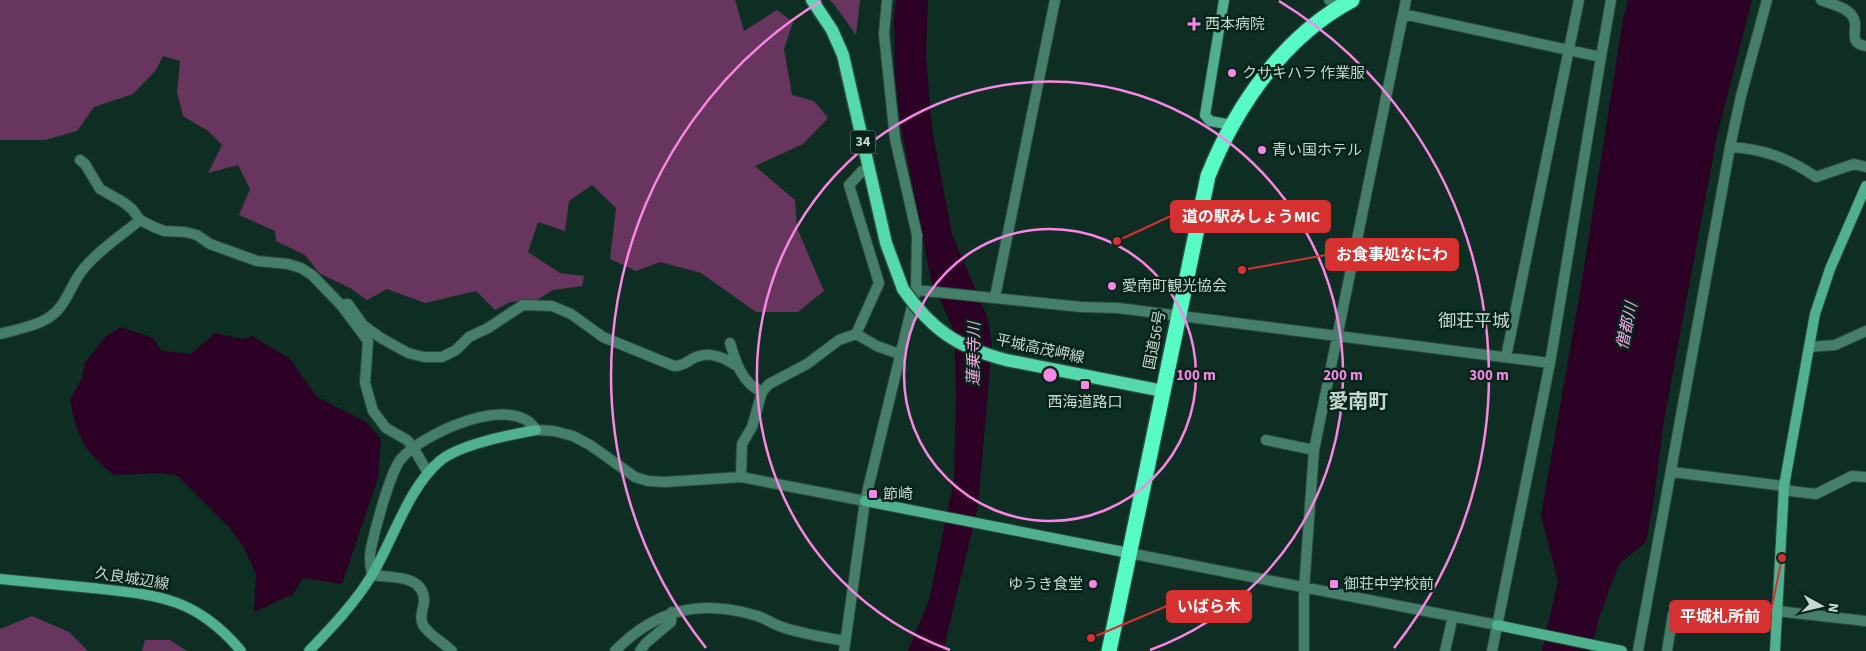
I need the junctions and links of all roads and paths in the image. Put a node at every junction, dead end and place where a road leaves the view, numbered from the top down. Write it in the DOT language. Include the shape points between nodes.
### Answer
graph roads {
  1 [pos="812,0"];
  2 [pos="887,0"];
  3 [pos="1055,0"];
  4 [pos="1224,0"];
  5 [pos="1352,0"];
  6 [pos="1406,0"];
  7 [pos="1579,0"];
  8 [pos="1611,0"];
  9 [pos="1767,0"];
  10 [pos="1821,0"];
  11 [pos="1334,4"];
  12 [pos="1403,14"];
  13 [pos="1866,46"];
  14 [pos="1570,50"];
  15 [pos="1601,57"];
  16 [pos="1232,125"];
  17 [pos="1730,147"];
  18 [pos="80,160"];
  19 [pos="1866,167"];
  20 [pos="862,171"];
  21 [pos="1866,188"];
  22 [pos="140,220"];
  23 [pos="916,290"];
  24 [pos="992,296"];
  25 [pos="341,305"];
  26 [pos="1178,315"];
  27 [pos="1866,331"];
  28 [pos="0,334"];
  29 [pos="856,334"];
  30 [pos="1338,338"];
  31 [pos="730,343"];
  32 [pos="1808,347"];
  33 [pos="899,354"];
  34 [pos="1506,357"];
  35 [pos="1550,363"];
  36 [pos="737,366"];
  37 [pos="1163,391"];
  38 [pos="762,392"];
  39 [pos="536,430"];
  40 [pos="1266,440"];
  41 [pos="413,447"];
  42 [pos="1314,450"];
  43 [pos="1672,472"];
  44 [pos="428,473"];
  45 [pos="741,477"];
  46 [pos="1866,477"];
  47 [pos="1784,486"];
  48 [pos="864,501"];
  49 [pos="1129,553"];
  50 [pos="372,575"];
  51 [pos="0,579"];
  52 [pos="1304,589"];
  53 [pos="1777,610"];
  54 [pos="672,612"];
  55 [pos="1673,614"];
  56 [pos="1453,616"];
  57 [pos="1866,621"];
  58 [pos="1500,625"];
  59 [pos="844,646"];
  60 [pos="241,651"];
  61 [pos="309,651"];
  62 [pos="452,651"];
  63 [pos="615,651"];
  64 [pos="640,651"];
  65 [pos="1110,651"];
  66 [pos="1304,651"];
  67 [pos="1445,651"];
  68 [pos="1492,651"];
  69 [pos="1622,651"];
  70 [pos="1638,651"];
  71 [pos="1667,651"];
  72 [pos="1775,651"];
  1 -- 37 [label="main road, 平城高茂岬線 / 34, bridge" via="832,30 843,55 886,242 903,289 920,313 959,344 1006,360"];
  2 -- 23 [label="street" via="884,34 895,140 917,235"];
  3 -- 24 [label="street"];
  4 -- 16 [label="street" via="1204,115 1210,122"];
  5 -- 11 [label="highway, 国道56号"];
  6 -- 12 [label="street"];
  7 -- 14 [label="street"];
  8 -- 15 [label="street"];
  9 -- 17 [label="street"];
  10 -- 13 [label="street" via="1847,10 1853,16 1853,36"];
  11 -- 16 [label="highway, 国道56号" via="1274,63"];
  12 -- 14 [label="street"];
  12 -- 30 [label="street"];
  14 -- 15 [label="street"];
  14 -- 34 [label="street"];
  15 -- 35 [label="street"];
  16 -- 26 [label="highway, 国道56号" via="1208,176"];
  17 -- 19 [label="street" via="1771,152 1816,176 1854,164"];
  17 -- 43 [label="street"];
  18 -- 22 [label="street" via="100,189 132,209"];
  20 -- 29 [label="street" via="850,185 878,283"];
  21 -- 32 [label="street" via="1830,269"];
  22 -- 25 [label="street" via="164,231 197,235 210,244 257,261 301,268"];
  22 -- 28 [label="street" via="85,266 62,306 52,316 38,324"];
  23 -- 24 [label="street"];
  23 -- 33 [label="street"];
  24 -- 26 [label="street"];
  25 -- 36 [label="street" via="348,304 363,325 381,338 408,353 424,357 442,357 523,305 552,306 572,314 603,337 674,366 682,366 696,357 709,354"];
  25 -- 41 [label="street" via="368,341 365,383 373,411 386,428"];
  26 -- 30 [label="street"];
  26 -- 37 [label="highway, 国道56号"];
  27 -- 32 [label="street" via="1835,345"];
  29 -- 33 [label="street"];
  29 -- 38 [label="street" via="839,340 807,364 769,384"];
  30 -- 34 [label="street"];
  30 -- 42 [label="street"];
  31 -- 36 [label="street"];
  32 -- 47 [label="street"];
  33 -- 48 [label="street"];
  34 -- 35 [label="street"];
  35 -- 58 [label="street"];
  36 -- 38 [label="street" via="748,383"];
  37 -- 49 [label="highway, 国道56号"];
  38 -- 45 [label="street" via="752,427 742,444"];
  39 -- 41 [label="street" via="531,421 518,415 482,416 442,431"];
  39 -- 44 [label="street" via="461,450 442,460"];
  39 -- 45 [label="street" via="574,436 635,477 648,481"];
  40 -- 42 [label="street"];
  41 -- 44 [label="street"];
  41 -- 50 [label="street" via="394,470 371,548"];
  42 -- 52 [label="street"];
  43 -- 47 [label="street"];
  43 -- 70 [label="street"];
  44 -- 50 [label="street"];
  45 -- 48 [label="street"];
  46 -- 47 [label="street" via="1852,476 1816,494 1790,491"];
  47 -- 53 [label="street"];
  48 -- 49 [label="street"];
  48 -- 59 [label="street"];
  49 -- 52 [label="street"];
  49 -- 65 [label="highway, 国道56号"];
  50 -- 61 [label="street" via="340,618"];
  50 -- 62 [label="street" via="400,576 413,581 422,590 424,602 420,617 424,626"];
  51 -- 60 [label="street, 久良城辺線" via="165,597 194,609 223,629"];
  52 -- 56 [label="street"];
  52 -- 66 [label="street"];
  53 -- 57 [label="street"];
  53 -- 72 [label="street"];
  54 -- 59 [label="street" via="706,608 736,610"];
  54 -- 63 [label="street" via="648,624"];
  54 -- 64 [label="street" via="671,622"];
  55 -- 71 [label="street"];
  56 -- 58 [label="street"];
  56 -- 67 [label="street"];
  58 -- 68 [label="street"];
  58 -- 69 [label="street"];
}
